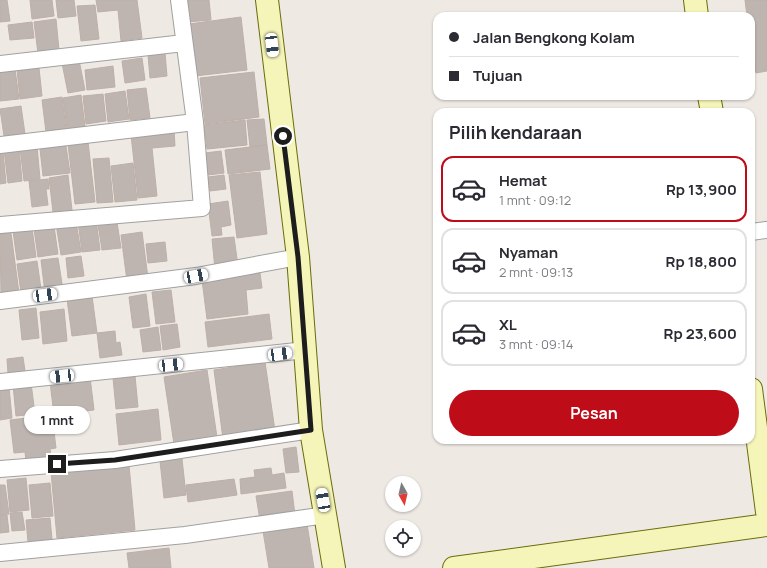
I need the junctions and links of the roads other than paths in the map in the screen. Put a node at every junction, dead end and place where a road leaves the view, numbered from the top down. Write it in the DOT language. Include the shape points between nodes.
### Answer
graph roads {
  1 [pos="179,0"];
  2 [pos="267,0"];
  3 [pos="695,0"];
  4 [pos="696,12"];
  5 [pos="184,43"];
  6 [pos="0,64"];
  7 [pos="194,122"];
  8 [pos="0,145"];
  9 [pos="0,225"];
  10 [pos="298,257"];
  11 [pos="0,301"];
  12 [pos="306,350"];
  13 [pos="0,382"];
  14 [pos="755,420"];
  15 [pos="311,430"];
  16 [pos="0,469"];
  17 [pos="767,512"];
  18 [pos="326,514"];
  19 [pos="767,525"];
  20 [pos="0,553"];
  21 [pos="334,568"];
  22 [pos="454,568"];
  1 -- 5 [label="street"];
  2 -- 10 [label="street"];
  3 -- 4 [label="street"];
  5 -- 6 [label="street"];
  5 -- 7 [label="street"];
  7 -- 8 [label="street"];
  7 -- 9 [label="street" via="202,208"];
  10 -- 11 [label="street" via="196,276"];
  10 -- 12 [label="street"];
  12 -- 13 [label="street"];
  12 -- 15 [label="street"];
  14 -- 17 [label="street"];
  15 -- 16 [label="street" via="115,460"];
  15 -- 18 [label="street"];
  18 -- 20 [label="street" via="185,535"];
  18 -- 21 [label="street"];
  19 -- 22 [label="street"];
}
